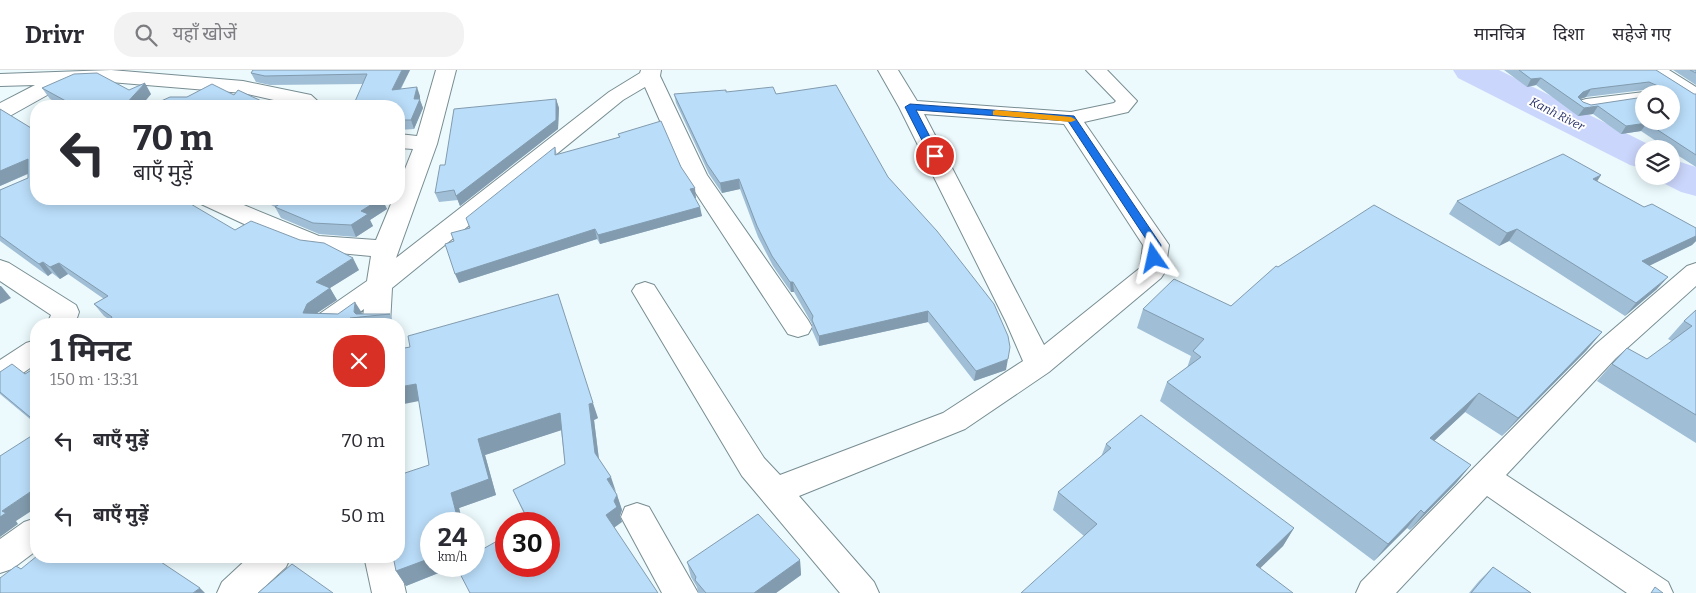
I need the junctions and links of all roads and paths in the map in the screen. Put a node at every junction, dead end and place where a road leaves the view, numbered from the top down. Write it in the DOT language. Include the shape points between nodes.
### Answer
graph roads {
  1 [pos="446,70"];
  2 [pos="888,70"];
  3 [pos="1096,70"];
  4 [pos="1655,70"];
  5 [pos="651,73"];
  6 [pos="63,78"];
  7 [pos="0,80"];
  8 [pos="188,85"];
  9 [pos="1688,91"];
  10 [pos="1635,99"];
  11 [pos="37,100"];
  12 [pos="305,100"];
  13 [pos="1586,105"];
  14 [pos="910,107"];
  15 [pos="28,108"];
  16 [pos="0,112"];
  17 [pos="1071,118"];
  18 [pos="405,142"];
  19 [pos="426,144"];
  20 [pos="405,198"];
  21 [pos="222,205"];
  22 [pos="402,205"];
  23 [pos="385,249"];
  24 [pos="0,269"];
  25 [pos="1696,272"];
  26 [pos="379,285"];
  27 [pos="645,291"];
  28 [pos="64,318"];
  29 [pos="333,318"];
  30 [pos="376,318"];
  31 [pos="798,327"];
  32 [pos="30,354"];
  33 [pos="1039,365"];
  34 [pos="0,374"];
  35 [pos="1484,477"];
  36 [pos="775,491"];
  37 [pos="637,517"];
  38 [pos="30,536"];
  39 [pos="0,558"];
  40 [pos="266,563"];
  41 [pos="383,563"];
  42 [pos="234,593"];
  43 [pos="389,593"];
  44 [pos="681,593"];
  45 [pos="862,593"];
  46 [pos="1373,593"];
  47 [pos="1656,593"];
  1 -- 19 [label="street"];
  2 -- 14 [label="street"];
  3 -- 17 [label="street" via="1127,101 1121,108"];
  4 -- 9 [label="street"];
  5 -- 26 [label="street" via="616,96"];
  5 -- 31 [label="street" via="696,175"];
  6 -- 7 [label="street"];
  6 -- 8 [label="street" via="110,76"];
  6 -- 11 [label="street"];
  8 -- 12 [label="street" via="243,87"];
  10 -- 13 [label="street"];
  14 -- 17 [label="street"];
  14 -- 33 [label="street"];
  15 -- 16 [label="street"];
  17 -- 33 [label="street" via="1156,245 1152,272"];
  18 -- 19 [label="street"];
  19 -- 20 [label="street"];
  21 -- 23 [label="street" via="316,244"];
  22 -- 23 [label="street"];
  23 -- 26 [label="street"];
  24 -- 28 [label="street" via="66,312"];
  25 -- 35 [label="street" via="1606,351"];
  26 -- 29 [label="street"];
  26 -- 30 [label="street"];
  27 -- 36 [label="street" via="753,467"];
  32 -- 34 [label="street"];
  33 -- 36 [label="street" via="954,420"];
  35 -- 46 [label="street"];
  35 -- 47 [label="street"];
  36 -- 45 [label="street"];
  37 -- 44 [label="street"];
  38 -- 39 [label="street"];
  40 -- 42 [label="street"];
  41 -- 43 [label="street"];
}
